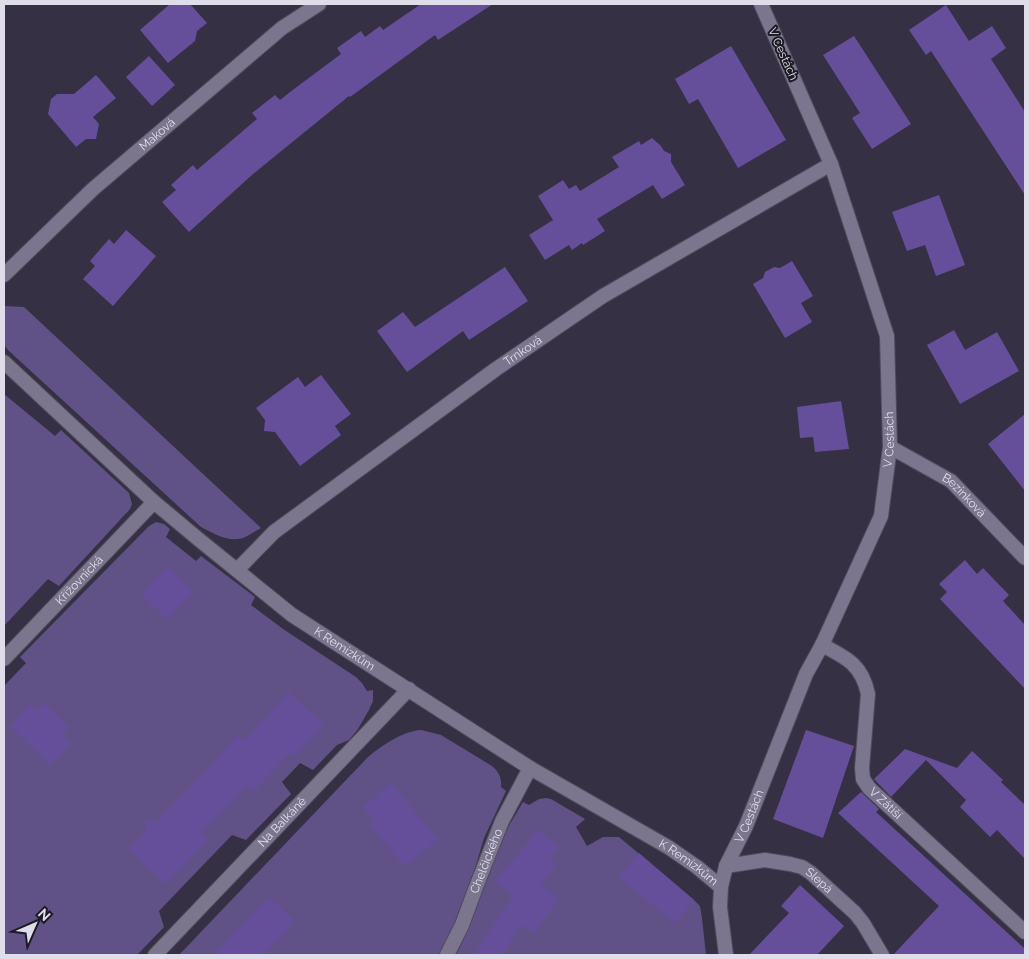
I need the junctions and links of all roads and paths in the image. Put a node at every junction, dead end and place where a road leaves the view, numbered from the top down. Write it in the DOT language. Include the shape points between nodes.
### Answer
graph roads {
  1 [pos="319,4"];
  2 [pos="761,4"];
  3 [pos="831,164"];
  4 [pos="4,275"];
  5 [pos="4,362"];
  6 [pos="890,447"];
  7 [pos="154,502"];
  8 [pos="1025,558"];
  9 [pos="238,570"];
  10 [pos="822,645"];
  11 [pos="4,659"];
  12 [pos="409,689"];
  13 [pos="530,768"];
  14 [pos="726,866"];
  15 [pos="721,888"];
  16 [pos="1025,932"];
  17 [pos="155,955"];
  18 [pos="448,955"];
  19 [pos="726,955"];
  20 [pos="882,955"];
  1 -- 4 [label="street, Maková" via="282,28 93,189"];
  2 -- 3 [label="street, V Cestách"];
  3 -- 6 [label="street, V Cestách" via="887,336"];
  3 -- 9 [label="street, Trnková" via="603,296 496,369 274,532"];
  5 -- 7 [label="street, K Remízkům"];
  6 -- 8 [label="street, Bezinková" via="951,481"];
  6 -- 10 [label="street, V Cestách" via="881,516"];
  7 -- 9 [label="street, K Remízkům"];
  7 -- 11 [label="street, Křížovnická"];
  9 -- 12 [label="street, K Remízkům" via="292,615"];
  10 -- 14 [label="street, V Cestách" via="806,674 746,826"];
  10 -- 16 [label="street, V Zátiší" via="850,661 866,682 868,694 862,768 863,779 869,788"];
  12 -- 13 [label="street, K Remízkům"];
  12 -- 17 [label="street, Na Balkáně"];
  13 -- 15 [label="street, K Remízkům" via="668,847"];
  13 -- 18 [label="street, Chelčického" via="502,821"];
  14 -- 15 [label="street, V Cestách"];
  14 -- 20 [label="street, Slepá" via="765,860 802,867 855,913"];
  15 -- 19 [label="street, V Cestách"];
}
